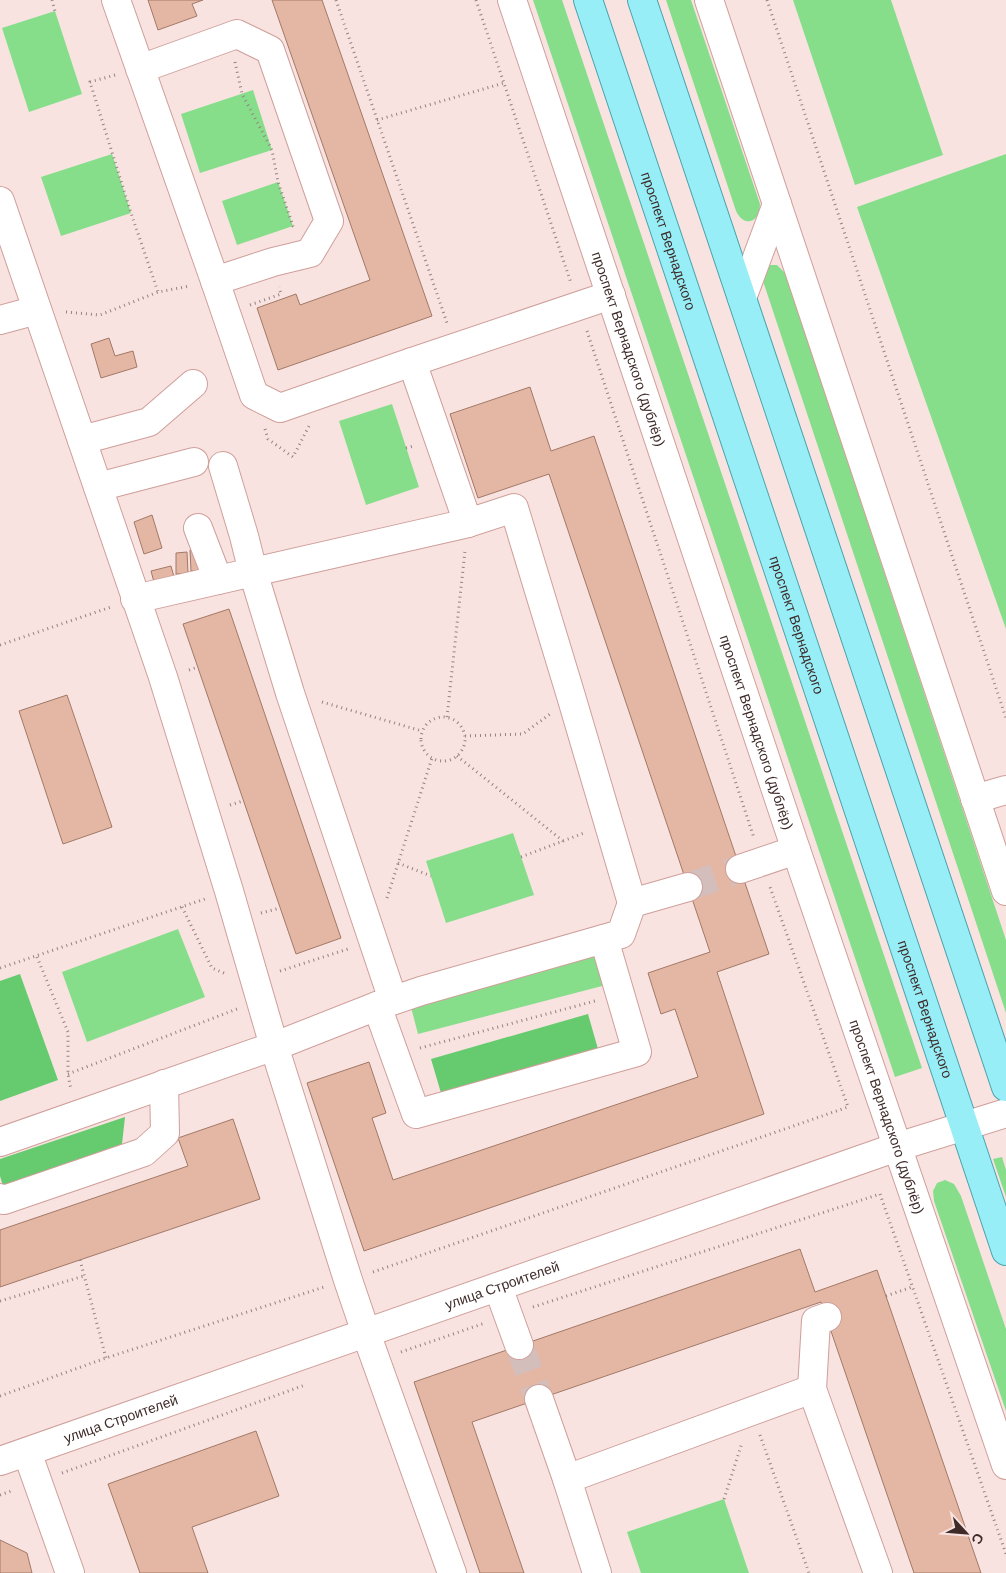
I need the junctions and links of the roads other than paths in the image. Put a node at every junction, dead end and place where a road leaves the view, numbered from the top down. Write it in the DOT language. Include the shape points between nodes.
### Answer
graph roads {
  1 [pos="116,0"];
  2 [pos="512,0"];
  3 [pos="588,0"];
  4 [pos="642,0"];
  5 [pos="709,0"];
  6 [pos="140,69"];
  7 [pos="0,201"];
  8 [pos="777,204"];
  9 [pos="215,281"];
  10 [pos="611,294"];
  11 [pos="742,298"];
  12 [pos="37,310"];
  13 [pos="0,320"];
  14 [pos="412,362"];
  15 [pos="193,384"];
  16 [pos="82,440"];
  17 [pos="194,462"];
  18 [pos="223,466"];
  19 [pos="98,486"];
  20 [pos="468,523"];
  21 [pos="198,528"];
  22 [pos="253,572"];
  23 [pos="218,580"];
  24 [pos="135,599"];
  25 [pos="1006,790"];
  26 [pos="975,799"];
  27 [pos="796,850"];
  28 [pos="751,865"];
  29 [pos="688,887"];
  30 [pos="1006,891"];
  31 [pos="632,903"];
  32 [pos="604,939"];
  33 [pos="385,1003"];
  34 [pos="274,1046"];
  35 [pos="164,1084"];
  36 [pos="1006,1087"];
  37 [pos="1006,1113"];
  38 [pos="965,1127"];
  39 [pos="0,1142"];
  40 [pos="897,1147"];
  41 [pos="0,1198"];
  42 [pos="1006,1250"];
  43 [pos="498,1287"];
  44 [pos="826,1317"];
  45 [pos="366,1333"];
  46 [pos="519,1346"];
  47 [pos="812,1389"];
  48 [pos="538,1399"];
  49 [pos="27,1452"];
  50 [pos="0,1462"];
  51 [pos="1006,1465"];
  52 [pos="567,1479"];
  53 [pos="70,1573"];
  54 [pos="452,1573"];
  55 [pos="598,1573"];
  56 [pos="878,1573"];
  1 -- 6 [label="street"];
  2 -- 10 [label="street, проспект Вернадского (дублёр)"];
  3 -- 38 [label="main road, проспект Вернадского"];
  4 -- 11 [label="main road"];
  5 -- 8 [label="street"];
  6 -- 9 [label="street"];
  6 -- 9 [label="street" via="237,34 270,50 329,221 310,253"];
  7 -- 12 [label="street"];
  8 -- 11 [label="street"];
  8 -- 26 [label="street"];
  9 -- 14 [label="street" via="254,396 280,408"];
  10 -- 14 [label="street"];
  10 -- 27 [label="street, проспект Вернадского (дублёр)"];
  11 -- 36 [label="main road"];
  12 -- 13 [label="street"];
  12 -- 16 [label="street"];
  14 -- 20 [label="street"];
  15 -- 16 [label="street" via="149,422"];
  16 -- 19 [label="street"];
  17 -- 19 [label="street"];
  18 -- 22 [label="street"];
  19 -- 24 [label="street"];
  20 -- 22 [label="street"];
  20 -- 31 [label="street" via="514,508"];
  21 -- 23 [label="street"];
  22 -- 23 [label="street"];
  22 -- 33 [label="street" via="290,693 374,940"];
  23 -- 24 [label="street"];
  24 -- 34 [label="street" via="163,677"];
  25 -- 26 [label="street"];
  26 -- 30 [label="street"];
  27 -- 28 [label="street"];
  27 -- 40 [label="street, проспект Вернадского (дублёр)"];
  29 -- 31 [label="street"];
  31 -- 32 [label="street" via="621,934"];
  32 -- 33 [label="street"];
  32 -- 33 [label="street" via="637,1052 416,1114 395,1055"];
  33 -- 34 [label="street"];
  34 -- 35 [label="street"];
  34 -- 45 [label="street"];
  35 -- 39 [label="street"];
  35 -- 41 [label="street" via="165,1133 144,1152 4,1200"];
  37 -- 38 [label="street, улица Строителей"];
  38 -- 40 [label="street, улица Строителей"];
  38 -- 42 [label="main road, проспект Вернадского"];
  40 -- 43 [label="street, улица Строителей"];
  40 -- 51 [label="street, проспект Вернадского (дублёр)"];
  43 -- 45 [label="street, улица Строителей"];
  43 -- 46 [label="street"];
  44 -- 47 [label="street" via="816,1321"];
  45 -- 49 [label="street, улица Строителей"];
  45 -- 54 [label="street"];
  47 -- 52 [label="street"];
  47 -- 56 [label="street"];
  48 -- 52 [label="street"];
  49 -- 50 [label="street, улица Строителей"];
  49 -- 53 [label="street"];
  52 -- 55 [label="street"];
}
